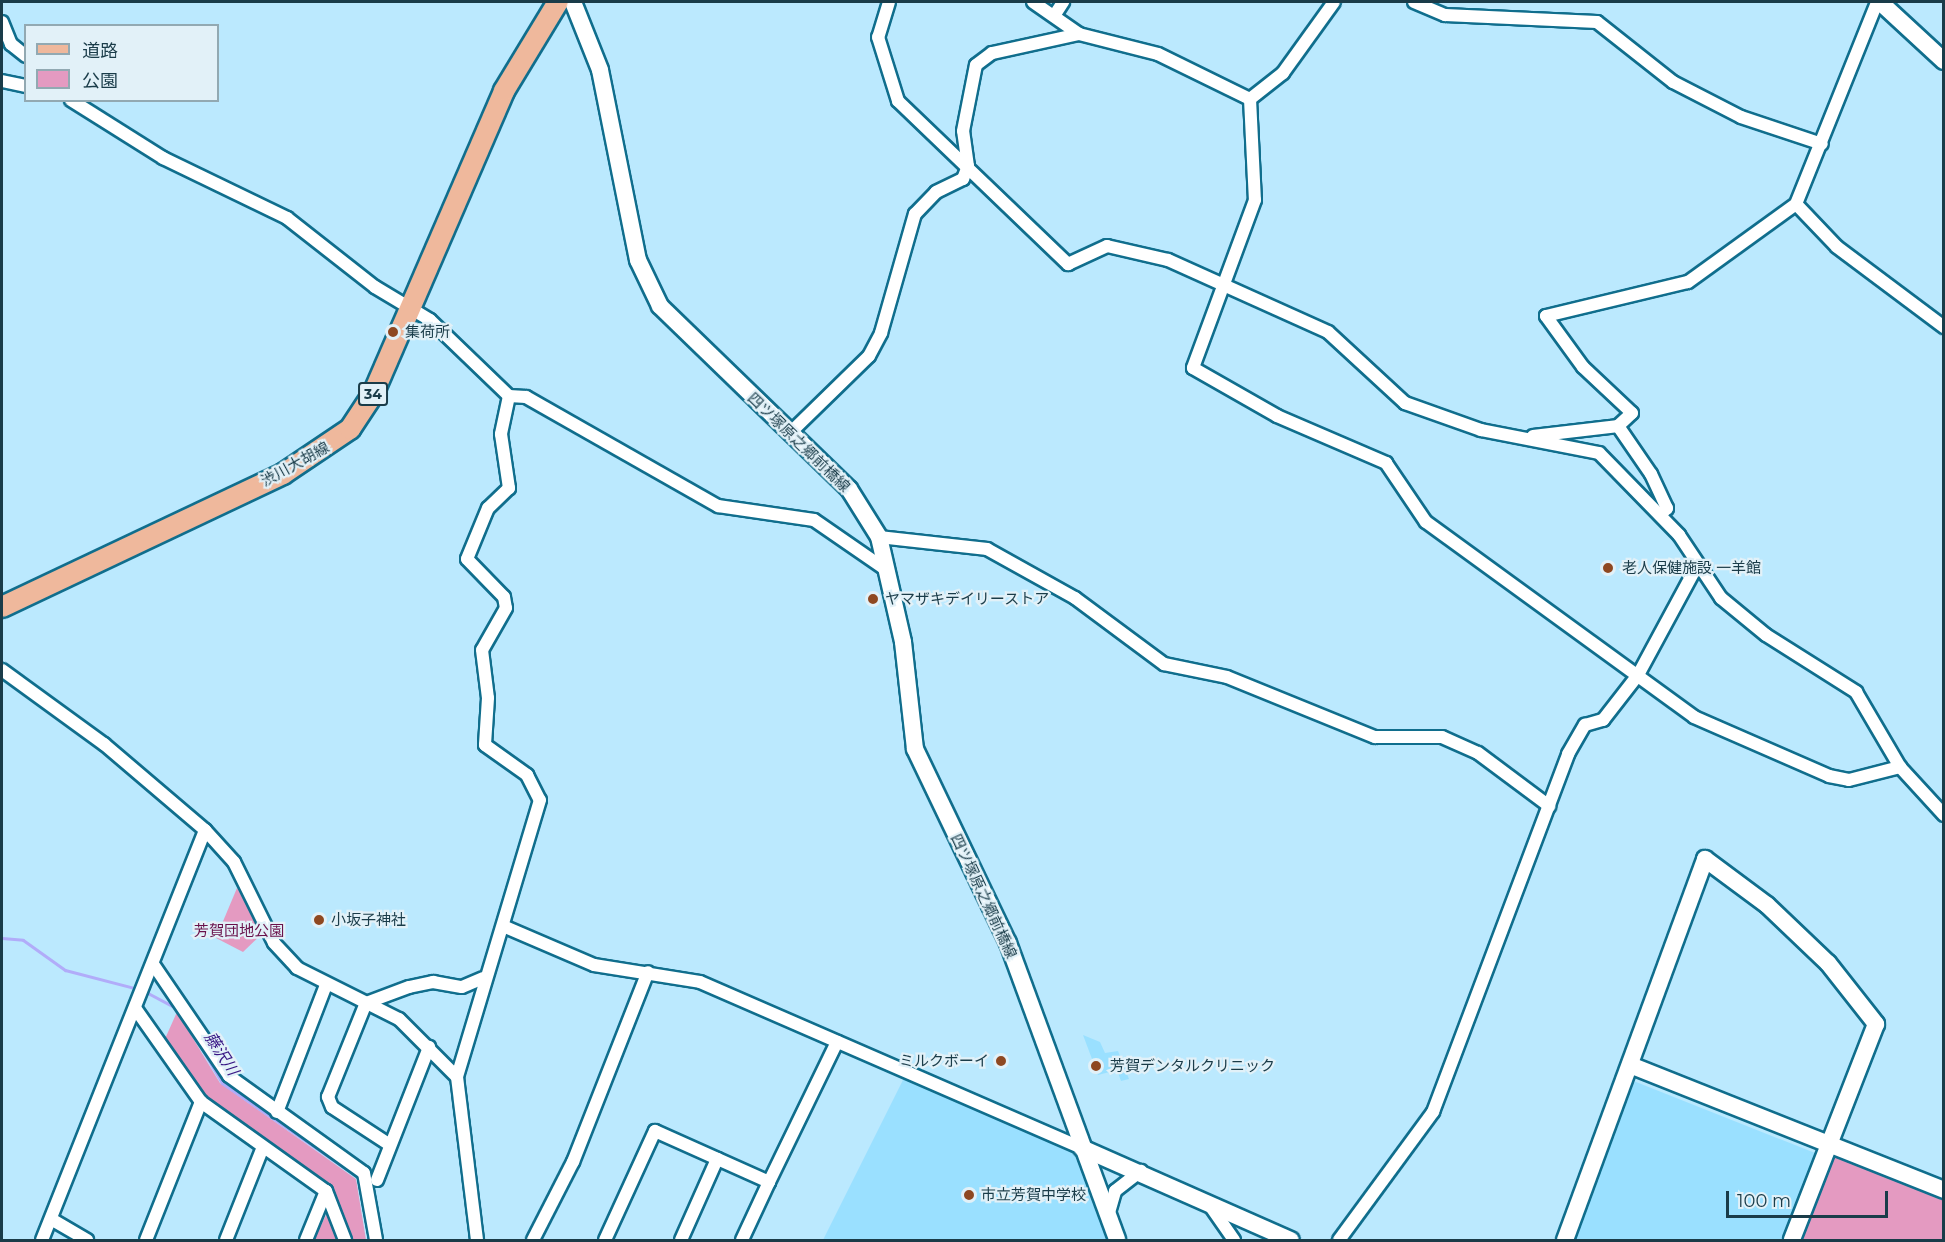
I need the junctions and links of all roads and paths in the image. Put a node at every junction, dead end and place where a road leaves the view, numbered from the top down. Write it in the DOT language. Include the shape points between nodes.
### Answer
graph roads {
  1 [pos="558,2"];
  2 [pos="573,2"];
  3 [pos="889,2"];
  4 [pos="1034,2"];
  5 [pos="1063,2"];
  6 [pos="1334,2"];
  7 [pos="1414,2"];
  8 [pos="1879,2"];
  9 [pos="1054,16"];
  10 [pos="2,22"];
  11 [pos="1079,34"];
  12 [pos="24,54"];
  13 [pos="1944,61"];
  14 [pos="2,81"];
  15 [pos="24,86"];
  16 [pos="1250,99"];
  17 [pos="74,102"];
  18 [pos="1822,144"];
  19 [pos="968,166"];
  20 [pos="1796,204"];
  21 [pos="1225,282"];
  22 [pos="411,305"];
  23 [pos="1944,327"];
  24 [pos="509,396"];
  25 [pos="1618,426"];
  26 [pos="790,434"];
  27 [pos="1517,437"];
  28 [pos="1661,514"];
  29 [pos="879,537"];
  30 [pos="1697,566"];
  31 [pos="890,572"];
  32 [pos="2,607"];
  33 [pos="2,670"];
  34 [pos="1638,675"];
  35 [pos="1900,767"];
  36 [pos="1549,806"];
  37 [pos="1944,815"];
  38 [pos="205,830"];
  39 [pos="503,926"];
  40 [pos="153,964"];
  41 [pos="648,972"];
  42 [pos="483,978"];
  43 [pos="326,985"];
  44 [pos="366,1003"];
  45 [pos="135,1008"];
  46 [pos="837,1042"];
  47 [pos="429,1047"];
  48 [pos="1630,1065"];
  49 [pos="457,1077"];
  50 [pos="201,1102"];
  51 [pos="277,1112"];
  52 [pos="1831,1144"];
  53 [pos="390,1145"];
  54 [pos="263,1146"];
  55 [pos="1082,1148"];
  56 [pos="717,1159"];
  57 [pos="1141,1171"];
  58 [pos="377,1180"];
  59 [pos="769,1182"];
  60 [pos="1944,1190"];
  61 [pos="326,1191"];
  62 [pos="1207,1201"];
  63 [pos="1108,1216"];
  64 [pos="51,1219"];
  65 [pos="42,1240"];
  66 [pos="87,1240"];
  67 [pos="146,1240"];
  68 [pos="226,1240"];
  69 [pos="306,1240"];
  70 [pos="345,1240"];
  71 [pos="376,1240"];
  72 [pos="477,1240"];
  73 [pos="533,1240"];
  74 [pos="605,1240"];
  75 [pos="681,1240"];
  76 [pos="742,1240"];
  77 [pos="1117,1240"];
  78 [pos="1234,1240"];
  79 [pos="1291,1240"];
  80 [pos="1339,1240"];
  81 [pos="1565,1240"];
  82 [pos="1792,1240"];
  1 -- 22 [label="main road, 渋川大胡線 / 34" via="504,91"];
  2 -- 26 [label="street, 四ツ塚原之郷前橋線" via="600,70 646,279 676,324"];
  3 -- 19 [label="street" via="878,37 898,101"];
  4 -- 9 [label="street"];
  5 -- 9 [label="street"];
  6 -- 16 [label="street" via="1283,73"];
  7 -- 18 [label="street" via="1445,15 1597,22 1673,82 1741,117"];
  8 -- 13 [label="street"];
  8 -- 18 [label="street"];
  9 -- 11 [label="street"];
  10 -- 12 [label="street" via="11,44"];
  11 -- 16 [label="street" via="1158,54"];
  11 -- 19 [label="street" via="992,53 976,65 963,131"];
  14 -- 15 [label="street"];
  16 -- 21 [label="street" via="1255,200"];
  17 -- 22 [label="street" via="163,158 287,218 375,287"];
  18 -- 20 [label="street"];
  19 -- 21 [label="street" via="1068,264 1107,246 1168,260"];
  19 -- 26 [label="street" via="963,179 924,201 909,225 881,333 869,356"];
  20 -- 23 [label="street" via="1837,247"];
  20 -- 25 [label="street" via="1689,282 1546,316 1583,367 1632,413"];
  21 -- 27 [label="street" via="1328,332 1405,403"];
  21 -- 34 [label="street" via="1193,368 1277,416 1386,463 1426,522"];
  22 -- 24 [label="street"];
  22 -- 32 [label="main road, 渋川大胡線 / 34" via="373,394 328,447"];
  24 -- 31 [label="street" via="526,397 718,506 814,520"];
  24 -- 39 [label="street" via="501,434 509,488 488,508 467,559 504,597 506,608 482,650 489,698 485,745 527,775 540,800"];
  25 -- 27 [label="street"];
  25 -- 28 [label="street" via="1651,474 1667,508"];
  26 -- 29 [label="street, 四ツ塚原之郷前橋線" via="849,489"];
  27 -- 28 [label="street" via="1599,453"];
  28 -- 30 [label="street"];
  29 -- 31 [label="street, 四ツ塚原之郷前橋線"];
  29 -- 36 [label="street" via="987,549 1075,598 1164,664 1227,677 1375,737 1442,738 1478,753 1509,782"];
  30 -- 34 [label="street"];
  30 -- 35 [label="street" via="1721,598 1767,634 1856,692"];
  31 -- 55 [label="street, 四ツ塚原之郷前橋線" via="915,749 1008,943"];
  33 -- 38 [label="street" via="104,744"];
  34 -- 35 [label="street" via="1695,717 1829,776 1849,780"];
  34 -- 36 [label="street" via="1603,720 1585,725"];
  35 -- 37 [label="street"];
  36 -- 80 [label="street" via="1433,1112"];
  38 -- 40 [label="street"];
  38 -- 43 [label="street" via="234,862 274,942 297,968"];
  39 -- 41 [label="street" via="594,965"];
  39 -- 42 [label="street"];
  40 -- 45 [label="street"];
  40 -- 51 [label="street" via="229,1076"];
  41 -- 46 [label="street" via="700,982"];
  41 -- 73 [label="street" via="573,1162"];
  42 -- 44 [label="street" via="462,987 433,982 409,987"];
  42 -- 49 [label="street"];
  43 -- 44 [label="street"];
  43 -- 51 [label="street"];
  44 -- 47 [label="street" via="399,1019"];
  44 -- 53 [label="street" via="328,1097 332,1107"];
  45 -- 50 [label="street"];
  45 -- 64 [label="street"];
  46 -- 55 [label="street"];
  46 -- 59 [label="street"];
  47 -- 49 [label="street"];
  47 -- 53 [label="street"];
  48 -- 52 [label="street"];
  48 -- 52 [label="street" via="1706,858 1711,859 1828,963 1876,1024"];
  48 -- 81 [label="street"];
  49 -- 72 [label="street"];
  50 -- 54 [label="street"];
  50 -- 67 [label="street"];
  51 -- 71 [label="street" via="364,1173"];
  52 -- 60 [label="street"];
  52 -- 82 [label="street"];
  53 -- 58 [label="street"];
  54 -- 61 [label="street"];
  54 -- 68 [label="street"];
  55 -- 57 [label="street"];
  55 -- 63 [label="street, 四ツ塚原之郷前橋線"];
  56 -- 59 [label="street"];
  56 -- 74 [label="street" via="655,1131"];
  56 -- 75 [label="street"];
  57 -- 62 [label="street"];
  57 -- 63 [label="street" via="1115,1191"];
  59 -- 76 [label="street"];
  61 -- 69 [label="street"];
  61 -- 70 [label="street"];
  62 -- 78 [label="street"];
  62 -- 79 [label="street"];
  63 -- 77 [label="street, 四ツ塚原之郷前橋線"];
  64 -- 65 [label="street"];
  64 -- 66 [label="street"];
}
